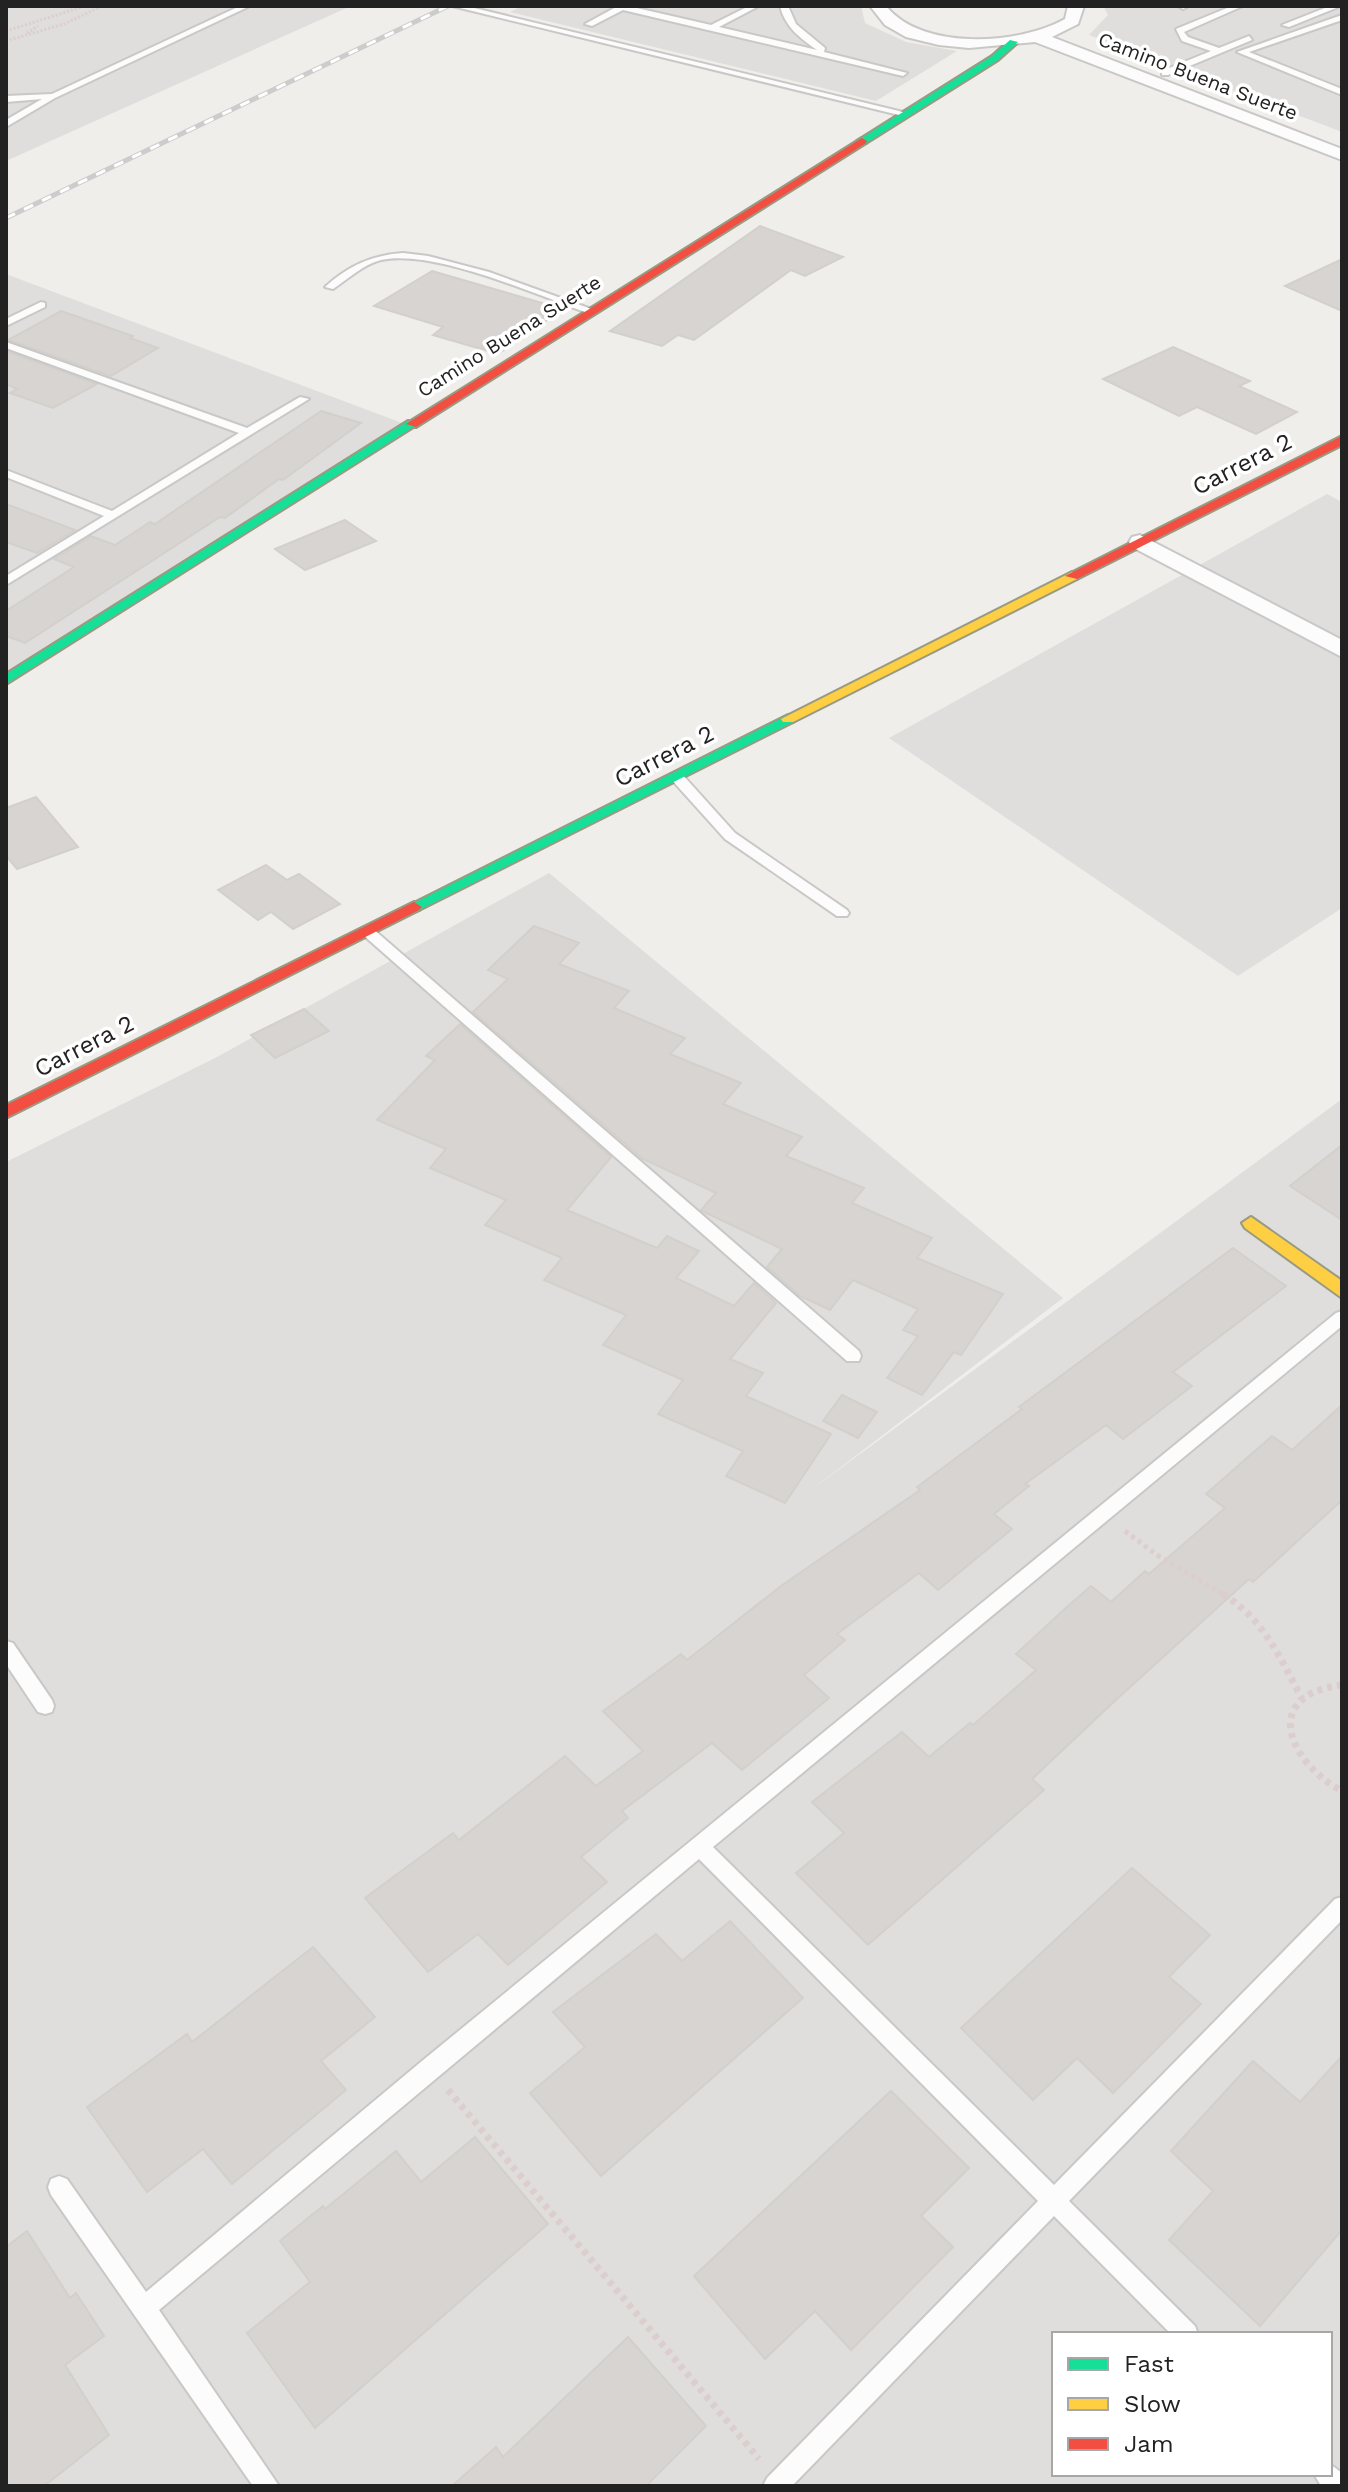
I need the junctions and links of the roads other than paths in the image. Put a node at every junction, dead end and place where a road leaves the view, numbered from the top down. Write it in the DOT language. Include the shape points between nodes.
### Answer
graph roads {
  1 [pos="246,6"];
  2 [pos="456,6"];
  3 [pos="623,6"];
  4 [pos="755,6"];
  5 [pos="784,6"];
  6 [pos="878,6"];
  7 [pos="1076,6"];
  8 [pos="1239,6"];
  9 [pos="1300,6"];
  10 [pos="1337,6"];
  11 [pos="1320,13"];
  12 [pos="1342,17"];
  13 [pos="589,24"];
  14 [pos="714,27"];
  15 [pos="1280,27"];
  16 [pos="1267,31"];
  17 [pos="1047,35"];
  18 [pos="1013,42"];
  19 [pos="1220,51"];
  20 [pos="830,55"];
  21 [pos="903,73"];
  22 [pos="1165,73"];
  23 [pos="1342,92"];
  24 [pos="54,96"];
  25 [pos="6,99"];
  26 [pos="903,113"];
  27 [pos="6,124"];
  28 [pos="1342,143"];
  29 [pos="1342,155"];
  30 [pos="330,287"];
  31 [pos="41,305"];
  32 [pos="589,310"];
  33 [pos="6,323"];
  34 [pos="6,345"];
  35 [pos="304,399"];
  36 [pos="248,432"];
  37 [pos="1342,440"];
  38 [pos="6,473"];
  39 [pos="113,515"];
  40 [pos="1140,542"];
  41 [pos="6,581"];
  42 [pos="1342,650"];
  43 [pos="6,680"];
  44 [pos="676,776"];
  45 [pos="842,913"];
  46 [pos="367,931"];
  47 [pos="6,1112"];
  48 [pos="1251,1223"];
  49 [pos="1342,1291"];
  50 [pos="1342,1317"];
  51 [pos="853,1356"];
  52 [pos="6,1649"];
  53 [pos="45,1706"];
  54 [pos="700,1847"];
  55 [pos="1342,1906"];
  56 [pos="59,2187"];
  57 [pos="1054,2201"];
  58 [pos="145,2307"];
  59 [pos="1185,2332"];
  60 [pos="777,2484"];
  61 [pos="267,2486"];
  1 -- 24 [label="lane"];
  2 -- 26 [label="lane"];
  3 -- 13 [label="lane"];
  3 -- 14 [label="lane"];
  4 -- 14 [label="lane"];
  5 -- 20 [label="lane" via="794,28"];
  6 -- 18 [label="street" via="889,21 926,36"];
  7 -- 17 [label="street" via="1072,21"];
  8 -- 19 [label="lane" via="1179,31 1185,39"];
  9 -- 11 [label="lane"];
  10 -- 11 [label="lane"];
  11 -- 15 [label="lane"];
  12 -- 23 [label="lane" via="1241,52"];
  14 -- 20 [label="lane"];
  16 -- 19 [label="lane"];
  17 -- 18 [label="street, Camino Buena Suerte"];
  17 -- 22 [label="street, Camino Buena Suerte"];
  17 -- 29 [label="street, Camino Buena Suerte"];
  18 -- 26 [label="street, Camino Buena Suerte"];
  19 -- 22 [label="lane"];
  20 -- 21 [label="lane"];
  22 -- 28 [label="street, Camino Buena Suerte"];
  24 -- 25 [label="lane"];
  24 -- 27 [label="lane"];
  26 -- 32 [label="street, Camino Buena Suerte"];
  30 -- 32 [label="lane" via="372,260 403,255 433,259"];
  31 -- 33 [label="lane"];
  32 -- 43 [label="street, Camino Buena Suerte"];
  34 -- 36 [label="lane"];
  35 -- 36 [label="lane"];
  36 -- 39 [label="lane"];
  37 -- 40 [label="street, Carrera 2"];
  38 -- 39 [label="lane"];
  39 -- 41 [label="lane"];
  40 -- 42 [label="street"];
  40 -- 44 [label="street, Carrera 2"];
  44 -- 45 [label="lane" via="730,836"];
  44 -- 46 [label="street, Carrera 2"];
  46 -- 47 [label="street, Carrera 2"];
  46 -- 51 [label="lane"];
  48 -- 49 [label="street"];
  50 -- 54 [label="lane"];
  52 -- 53 [label="lane"];
  54 -- 57 [label="lane"];
  54 -- 58 [label="lane"];
  55 -- 57 [label="lane"];
  56 -- 58 [label="lane"];
  57 -- 59 [label="lane"];
  57 -- 60 [label="lane"];
  58 -- 61 [label="lane"];
}
